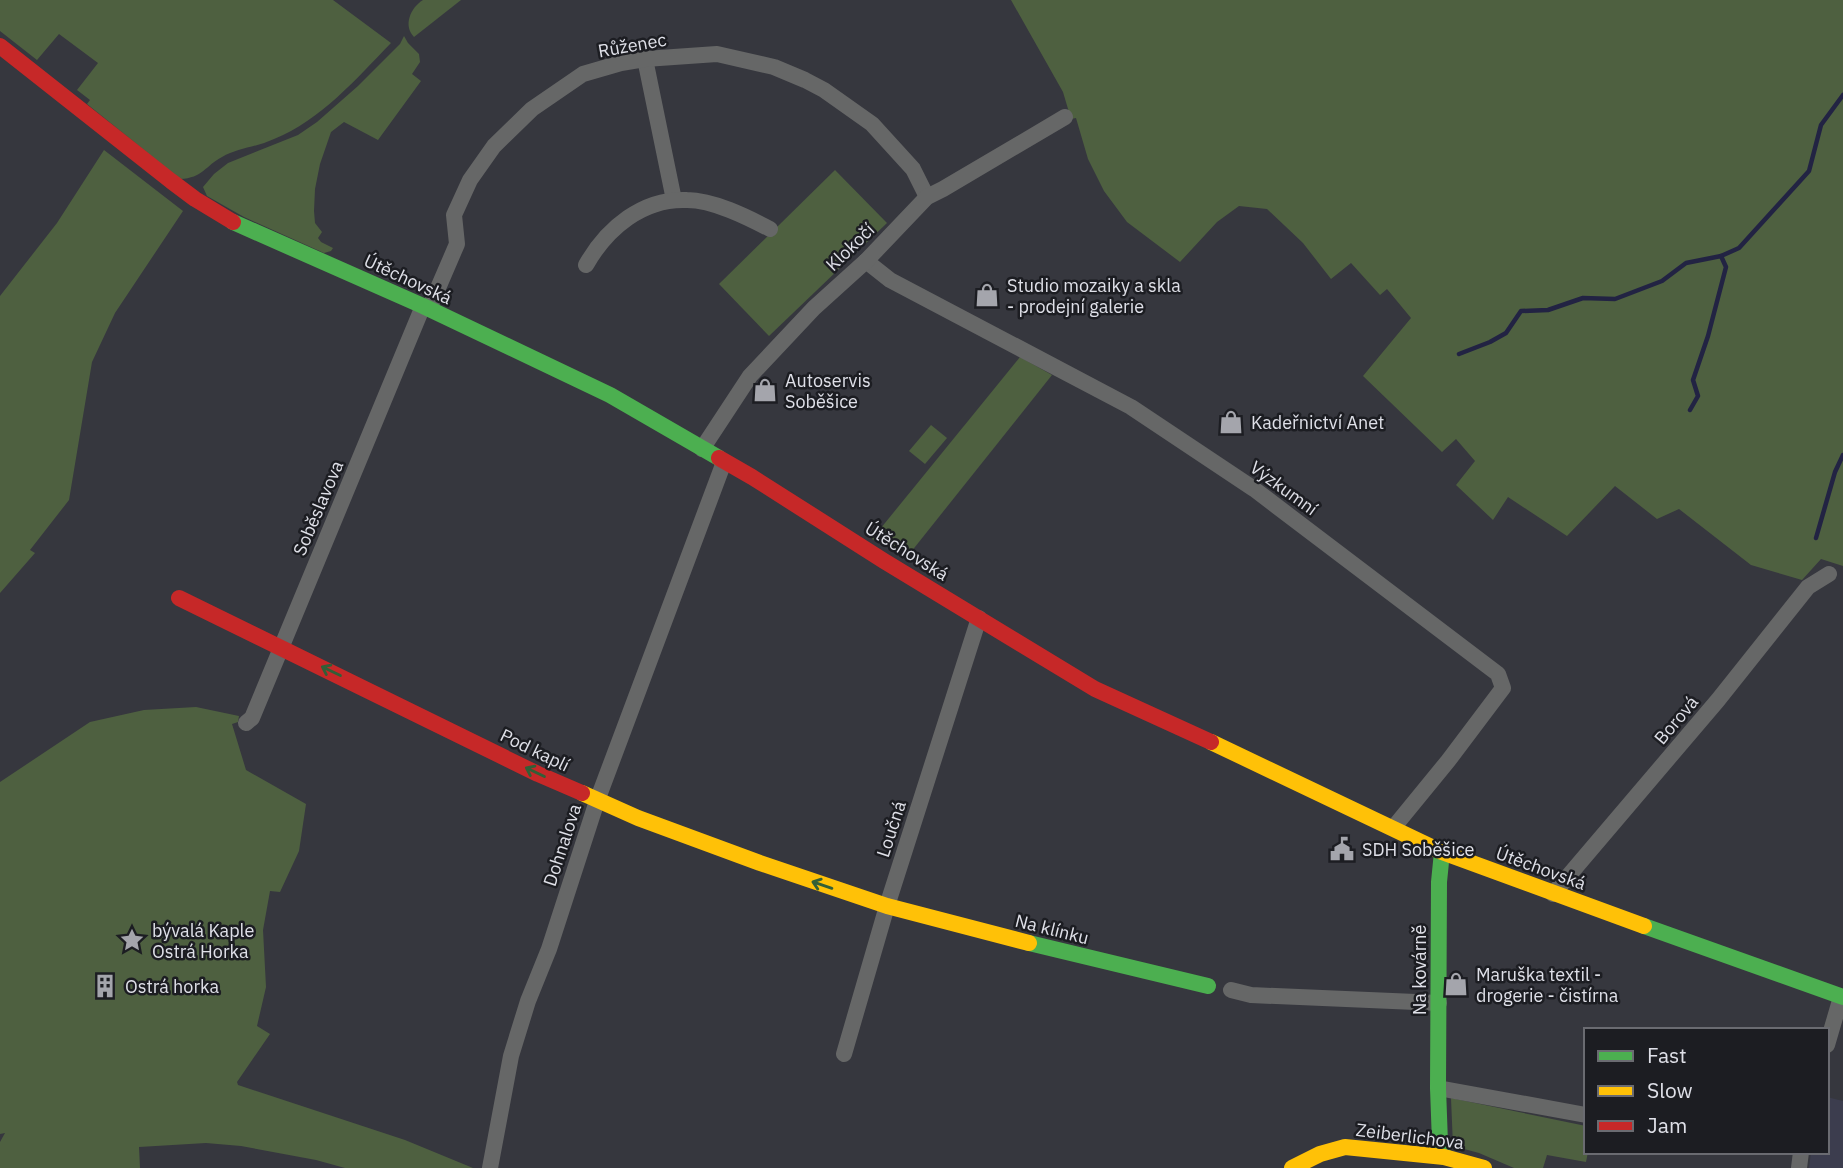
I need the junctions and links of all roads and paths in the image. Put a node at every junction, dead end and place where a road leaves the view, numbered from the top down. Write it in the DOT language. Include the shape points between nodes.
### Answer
graph roads {
  1 [pos="0,46"];
  2 [pos="645,59"];
  3 [pos="1065,117"];
  4 [pos="927,197"];
  5 [pos="674,200"];
  6 [pos="770,229"];
  7 [pos="866,261"];
  8 [pos="586,265"];
  9 [pos="426,307"];
  10 [pos="702,449"];
  11 [pos="724,462"];
  12 [pos="1829,574"];
  13 [pos="179,598"];
  14 [pos="979,618"];
  15 [pos="281,646"];
  16 [pos="246,723"];
  17 [pos="597,801"];
  18 [pos="1394,827"];
  19 [pos="1442,852"];
  20 [pos="1553,894"];
  21 [pos="887,906"];
  22 [pos="1208,986"];
  23 [pos="1231,990"];
  24 [pos="1842,997"];
  25 [pos="1438,1003"];
  26 [pos="1829,1039"];
  27 [pos="844,1054"];
  28 [pos="1438,1088"];
  29 [pos="1584,1115"];
  30 [pos="1446,1163"];
  31 [pos="490,1168"];
  32 [pos="1292,1168"];
  33 [pos="1484,1168"];
  1 -- 9 [label="street, Útěchovská" via="195,199 231,221"];
  2 -- 4 [label="street, Růženec" via="717,54 774,67 805,80 872,124 913,169"];
  2 -- 5 [label="street"];
  2 -- 9 [label="street, Růženec" via="583,74 532,109 494,146 470,180 454,215 457,244"];
  3 -- 4 [label="street, Klokočí"];
  4 -- 7 [label="street, Klokočí"];
  5 -- 6 [label="street" via="720,207"];
  5 -- 8 [label="street" via="624,219"];
  7 -- 10 [label="street, Klokočí" via="750,376"];
  7 -- 18 [label="street, Výzkumní" via="890,280 1131,407 1254,489 1498,674 1503,688"];
  9 -- 10 [label="street, Útěchovská" via="611,395"];
  9 -- 15 [label="street, Soběslavova"];
  10 -- 11 [label="street, Útěchovská"];
  11 -- 14 [label="street, Útěchovská"];
  11 -- 17 [label="street, Dohnalova"];
  12 -- 20 [label="street, Borová" via="1808,587"];
  13 -- 15 [label="street, Pod kaplí"];
  14 -- 18 [label="street, Útěchovská" via="1095,689"];
  14 -- 21 [label="street, Loučná"];
  15 -- 16 [label="street, Soběslavova"];
  17 -- 15 [label="street, Pod kaplí, one-way"];
  21 -- 17 [label="street, Pod kaplí, one-way"];
  17 -- 31 [label="street, Dohnalova" via="511,1056"];
  18 -- 19 [label="street, Útěchovská"];
  19 -- 20 [label="street, Útěchovská"];
  19 -- 25 [label="street, Na kovárně"];
  20 -- 24 [label="street, Útěchovská"];
  21 -- 22 [label="street, Na klínku"];
  21 -- 27 [label="street, Loučná"];
  23 -- 25 [label="street" via="1251,995"];
  24 -- 26 [label="street"];
  25 -- 28 [label="street, Na kovárně"];
  28 -- 29 [label="street"];
  28 -- 30 [label="street, Na kovárně" via="1440,1143"];
  30 -- 32 [label="street, Zeiberlichova" via="1345,1147"];
  30 -- 33 [label="street, Zeiberlichova"];
}
